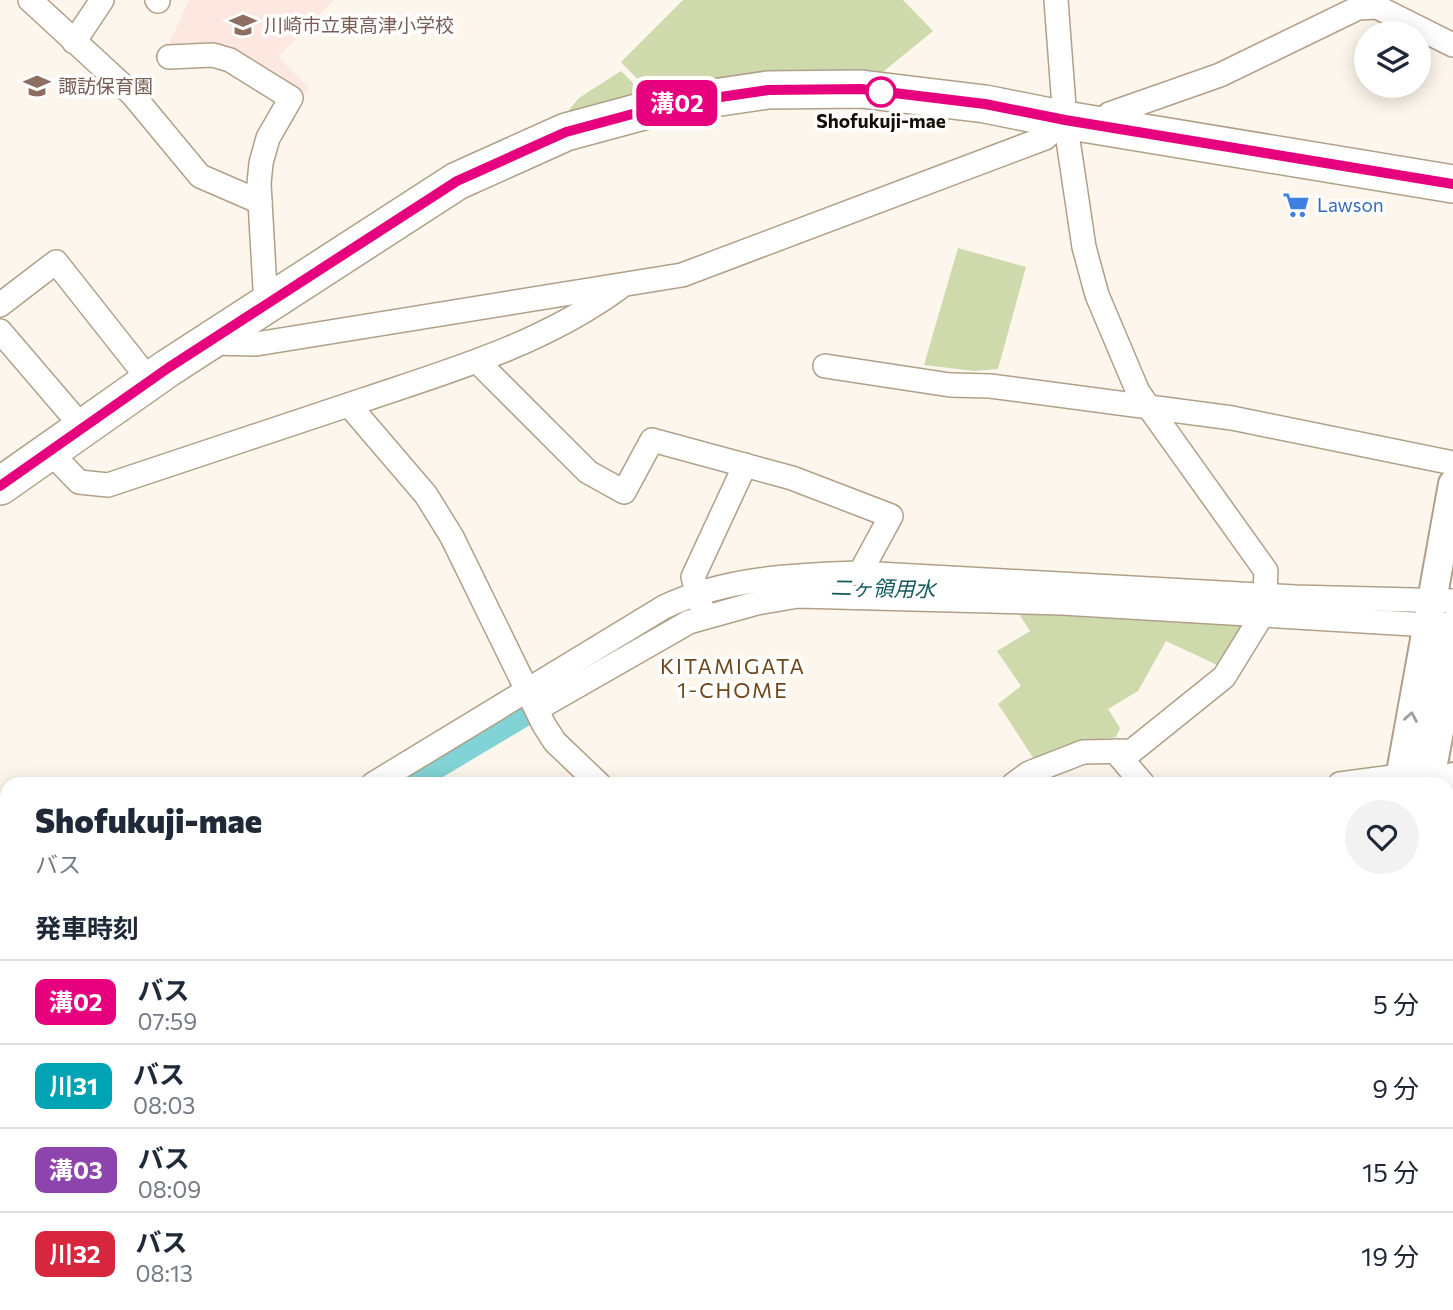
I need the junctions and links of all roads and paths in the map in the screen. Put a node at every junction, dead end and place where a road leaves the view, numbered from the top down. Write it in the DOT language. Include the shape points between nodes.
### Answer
graph roads {
  1 [pos="30,0"];
  2 [pos="102,0"];
  3 [pos="1056,0"];
  4 [pos="1350,4"];
  5 [pos="74,42"];
  6 [pos="1453,45"];
  7 [pos="169,57"];
  8 [pos="1065,120"];
  9 [pos="1102,127"];
  10 [pos="1453,184"];
  11 [pos="260,202"];
  12 [pos="623,285"];
  13 [pos="0,305"];
  14 [pos="267,306"];
  15 [pos="0,331"];
  16 [pos="209,343"];
  17 [pos="478,362"];
  18 [pos="825,366"];
  19 [pos="150,381"];
  20 [pos="348,405"];
  21 [pos="1149,409"];
  22 [pos="83,428"];
  23 [pos="50,452"];
  24 [pos="1453,463"];
  25 [pos="745,465"];
  26 [pos="1453,484"];
  27 [pos="0,486"];
  28 [pos="860,573"];
  29 [pos="696,592"];
  30 [pos="1264,606"];
  31 [pos="1442,614"];
  32 [pos="707,617"];
  33 [pos="1453,661"];
  34 [pos="533,701"];
  35 [pos="1115,751"];
  36 [pos="386,777"];
  37 [pos="593,777"];
  38 [pos="1024,777"];
  39 [pos="1137,777"];
  40 [pos="1408,777"];
  41 [pos="1433,777"];
  1 -- 5 [label="street"];
  2 -- 5 [label="street"];
  3 -- 8 [label="street"];
  4 -- 6 [label="street" via="1377,7"];
  4 -- 9 [label="street" via="1220,75 1109,114"];
  5 -- 11 [label="street" via="132,94 200,176"];
  7 -- 11 [label="street" via="213,55 230,60 291,98 268,138 261,163"];
  8 -- 9 [label="highway"];
  8 -- 12 [label="street" via="1045,138 717,262 681,275"];
  8 -- 14 [label="highway" via="985,104 861,89 768,90 666,105 566,132 483,167"];
  8 -- 21 [label="street" via="1084,247 1097,295"];
  9 -- 10 [label="highway"];
  11 -- 14 [label="street"];
  12 -- 16 [label="street" via="256,344"];
  12 -- 17 [label="street" via="593,307"];
  13 -- 19 [label="street" via="56,262"];
  14 -- 16 [label="highway"];
  15 -- 22 [label="street"];
  16 -- 19 [label="highway"];
  17 -- 20 [label="street"];
  17 -- 25 [label="street" via="588,472 624,492 652,440"];
  18 -- 21 [label="street"];
  19 -- 22 [label="highway"];
  20 -- 23 [label="street" via="108,485 79,481"];
  20 -- 34 [label="street" via="414,480 446,526"];
  21 -- 24 [label="street" via="1231,418"];
  21 -- 30 [label="street" via="1266,570"];
  22 -- 23 [label="highway"];
  23 -- 27 [label="highway"];
  25 -- 28 [label="street" via="891,516"];
  25 -- 29 [label="street" via="693,577"];
  26 -- 31 [label="street"];
  28 -- 29 [label="street" via="793,575"];
  28 -- 30 [label="street"];
  29 -- 32 [label="street"];
  29 -- 34 [label="street" via="664,607"];
  30 -- 31 [label="street"];
  30 -- 32 [label="street" via="798,596"];
  30 -- 35 [label="street" via="1224,677 1132,751"];
  40 -- 31 [label="highway, one-way"];
  32 -- 34 [label="street"];
  33 -- 41 [label="street"];
  34 -- 36 [label="street"];
  34 -- 37 [label="street" via="555,741"];
  35 -- 38 [label="street" via="1083,752"];
  35 -- 39 [label="street"];
}
